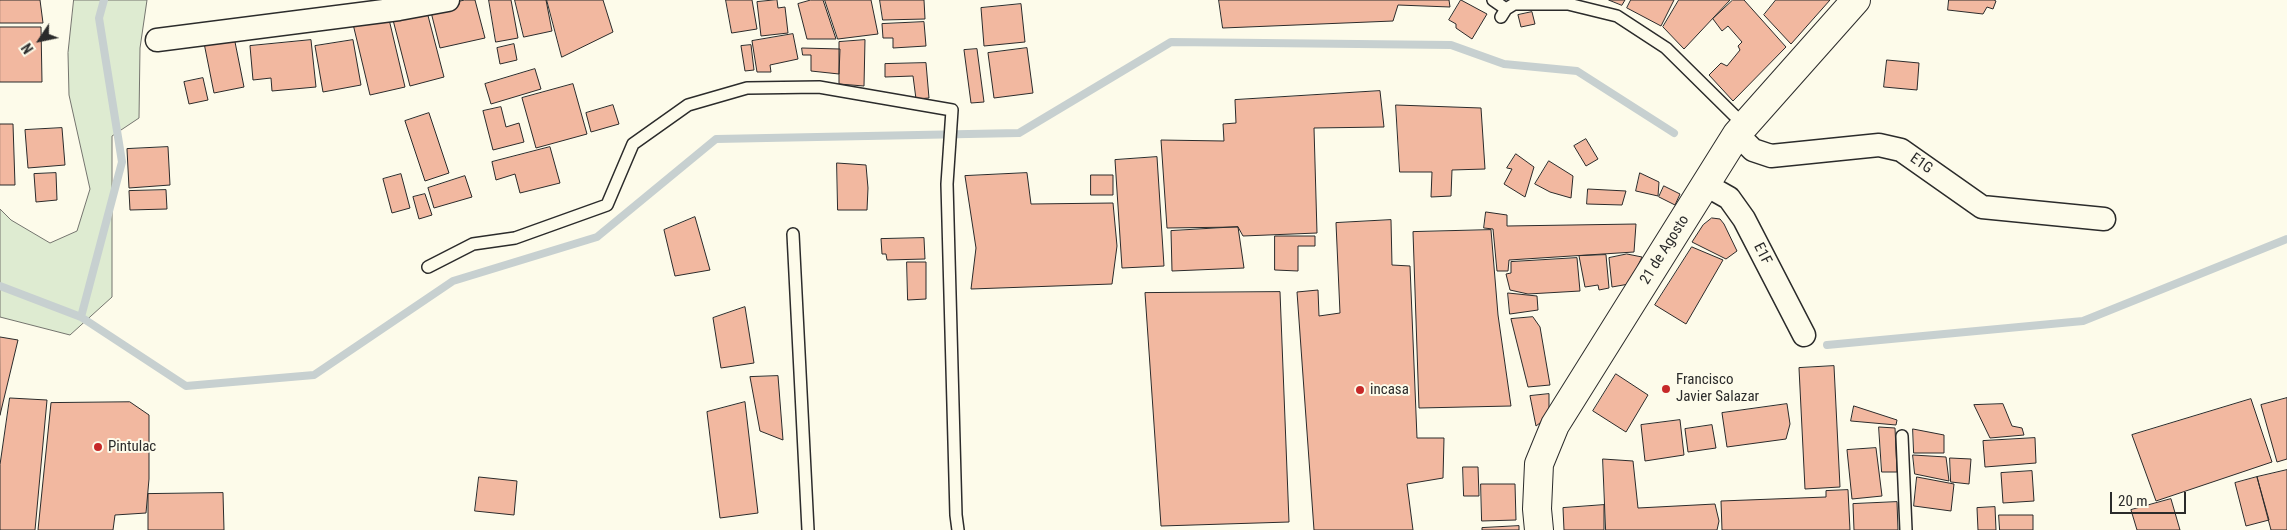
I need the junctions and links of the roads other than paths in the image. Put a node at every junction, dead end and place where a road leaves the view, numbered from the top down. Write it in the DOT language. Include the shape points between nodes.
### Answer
graph roads {
  1 [pos="448,0"];
  2 [pos="1493,0"];
  3 [pos="1856,0"];
  4 [pos="157,40"];
  5 [pos="1740,129"];
  6 [pos="1706,185"];
  7 [pos="2104,219"];
  8 [pos="793,234"];
  9 [pos="428,267"];
  10 [pos="1804,335"];
  11 [pos="1902,436"];
  12 [pos="808,530"];
  13 [pos="958,530"];
  14 [pos="1539,530"];
  15 [pos="1906,530"];
  1 -- 4 [label="street"];
  2 -- 5 [label="lane" via="1503,13 1514,4 1568,4 1617,16 1666,48"];
  3 -- 5 [label="street, 21 de Agosto"];
  5 -- 6 [label="street, 21 de Agosto"];
  5 -- 7 [label="street, E1G" via="1753,150 1771,156 1879,145 1900,150 1982,207"];
  6 -- 10 [label="street, E1F" via="1729,198 1744,219"];
  6 -- 14 [label="street, 21 de Agosto" via="1555,426 1539,464"];
  8 -- 12 [label="lane"];
  9 -- 13 [label="lane" via="472,244 515,238 607,205 633,144 688,105 747,88 819,87 952,110 947,184"];
  11 -- 15 [label="lane"];
}
